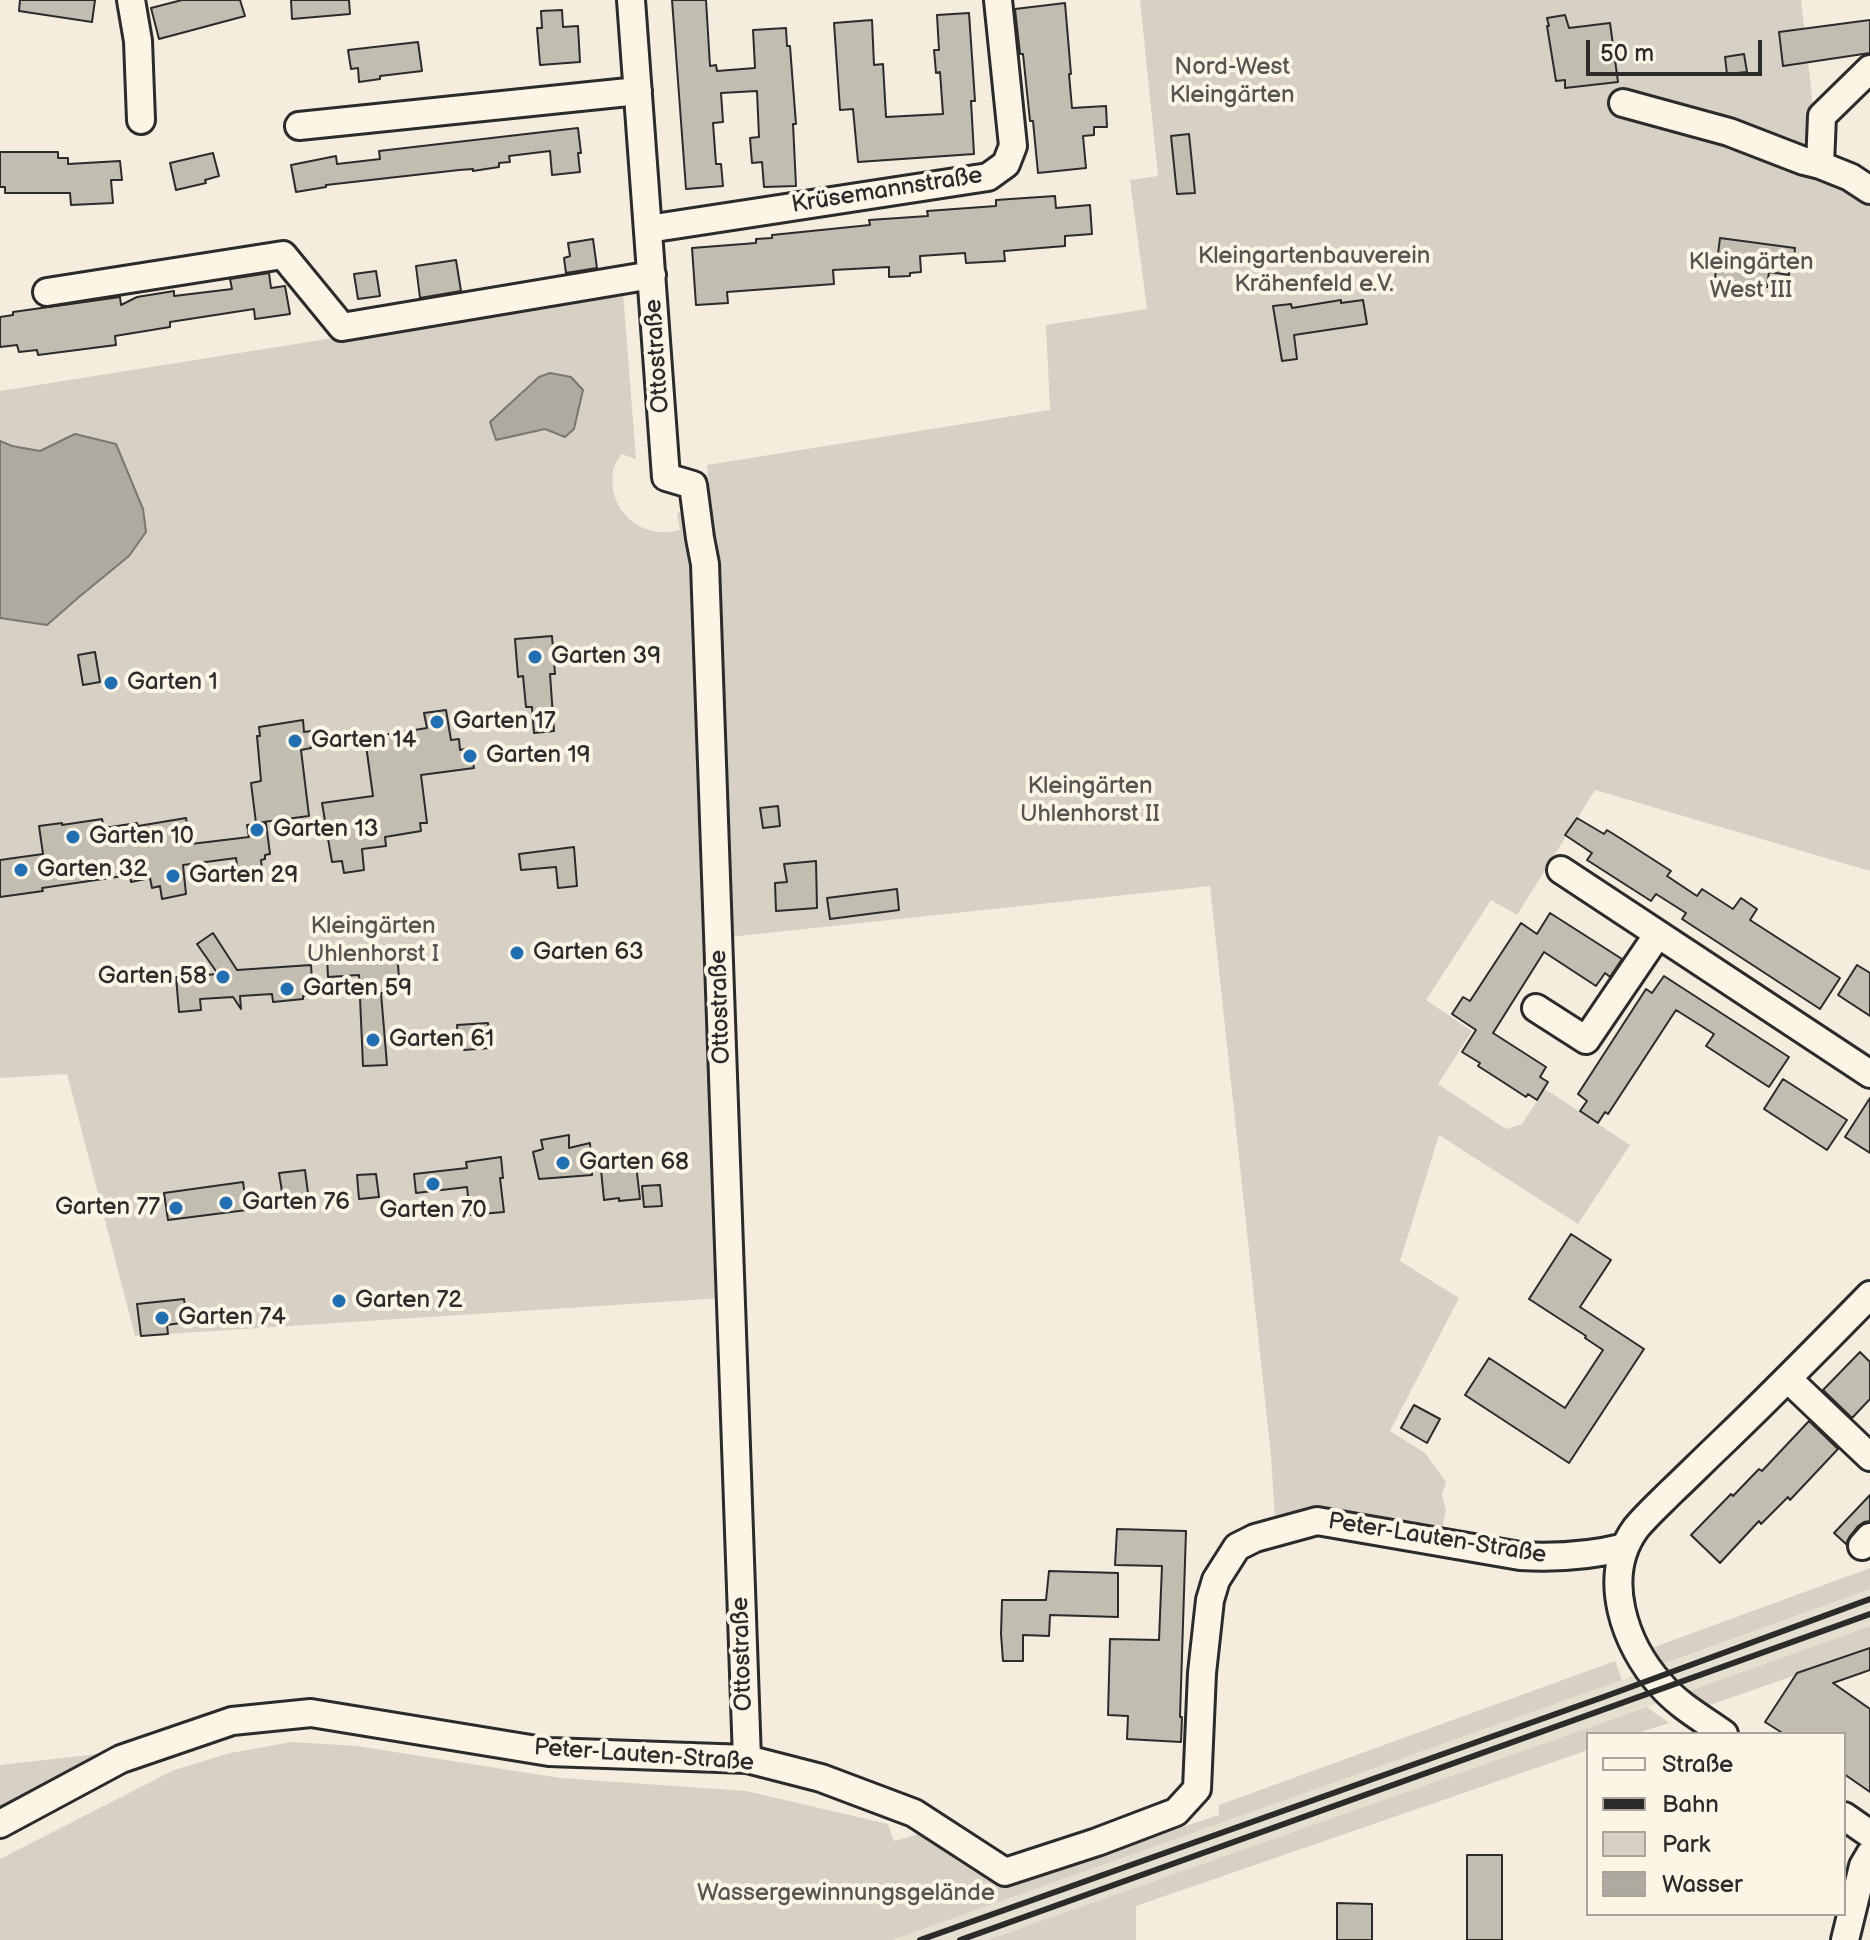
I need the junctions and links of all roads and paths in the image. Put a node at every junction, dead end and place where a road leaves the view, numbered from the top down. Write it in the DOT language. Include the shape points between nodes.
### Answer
graph roads {
  1 [pos="131,0"];
  2 [pos="631,0"];
  3 [pos="998,0"];
  4 [pos="1870,69"];
  5 [pos="638,91"];
  6 [pos="1623,103"];
  7 [pos="141,120"];
  8 [pos="299,126"];
  9 [pos="1820,165"];
  10 [pos="1870,190"];
  11 [pos="648,229"];
  12 [pos="652,275"];
  13 [pos="47,292"];
  14 [pos="1561,870"];
  15 [pos="1658,934"];
  16 [pos="1536,1008"];
  17 [pos="1870,1074"];
  18 [pos="1870,1295"];
  19 [pos="1788,1379"];
  20 [pos="1870,1457"];
  21 [pos="1625,1547"];
  22 [pos="1721,1732"];
  23 [pos="747,1759"];
  24 [pos="1846,1817"];
  25 [pos="0,1824"];
  26 [pos="1870,1834"];
  27 [pos="1870,1854"];
  28 [pos="1845,1940"];
  1 -- 7 [label="street"];
  2 -- 5 [label="street, Ottostraße"];
  3 -- 11 [label="street, Krüsemannstraße" via="1013,146 1006,164 988,177"];
  4 -- 9 [label="street" via="1822,116"];
  5 -- 8 [label="street"];
  5 -- 11 [label="street, Ottostraße"];
  6 -- 9 [label="street" via="1729,132"];
  9 -- 10 [label="street"];
  11 -- 12 [label="street, Ottostraße"];
  12 -- 13 [label="street, Ottostraße" via="342,327 283,255"];
  12 -- 23 [label="street, Ottostraße" via="666,477 693,485 705,564"];
  14 -- 15 [label="street"];
  15 -- 16 [label="street" via="1586,1040"];
  15 -- 17 [label="street"];
  18 -- 19 [label="street"];
  19 -- 20 [label="street"];
  19 -- 21 [label="street" via="1652,1511"];
  21 -- 22 [label="street" via="1619,1599 1629,1636 1662,1687"];
  21 -- 23 [label="street, Peter-Lauten-Straße" via="1599,1554 1520,1556 1317,1521 1237,1547 1210,1600 1197,1789 1176,1812 1005,1872 914,1813 821,1778"];
  23 -- 25 [label="street, Peter-Lauten-Straße" via="549,1752 311,1713 232,1721 121,1759"];
  24 -- 26 [label="street"];
  27 -- 28 [label="street"];
}
